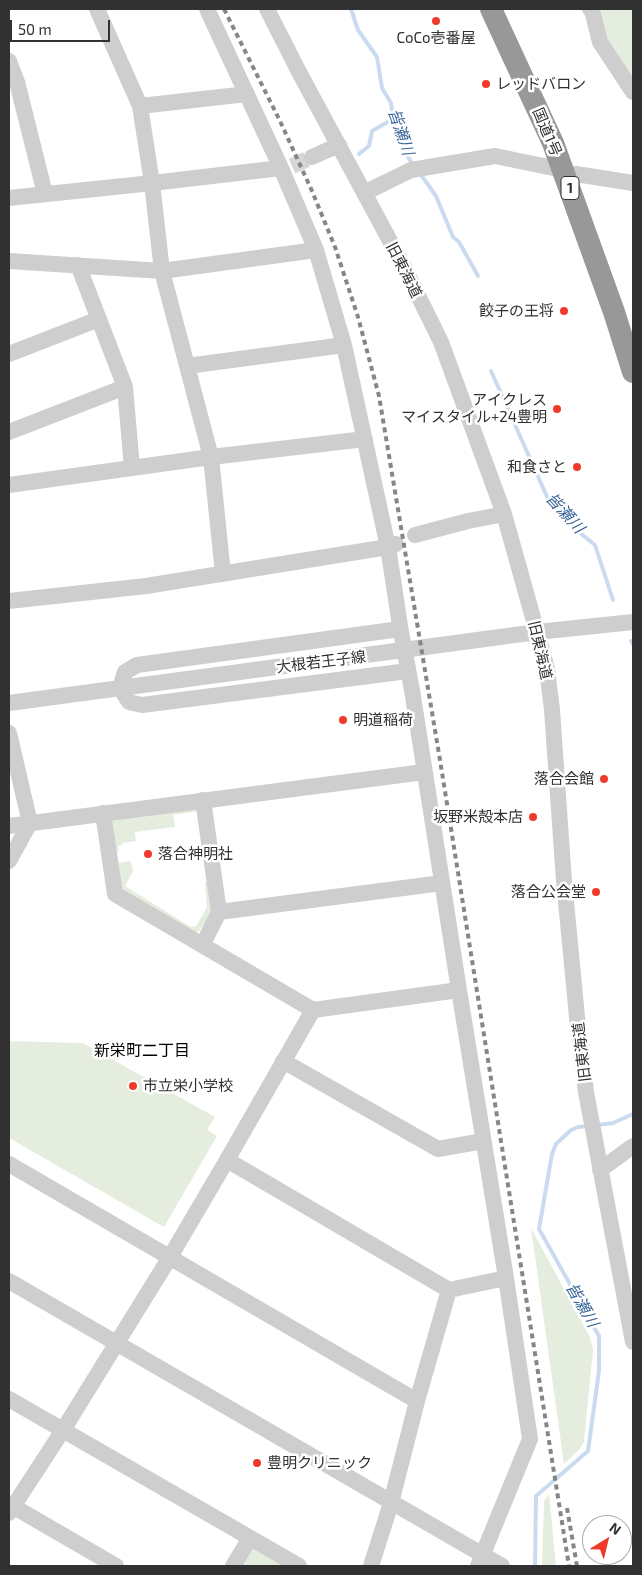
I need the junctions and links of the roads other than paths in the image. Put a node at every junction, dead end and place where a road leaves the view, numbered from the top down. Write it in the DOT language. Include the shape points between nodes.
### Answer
graph roads {
  1 [pos="97,9"];
  2 [pos="207,9"];
  3 [pos="267,9"];
  4 [pos="491,9"];
  5 [pos="590,9"];
  6 [pos="9,61"];
  7 [pos="633,92"];
  8 [pos="246,94"];
  9 [pos="140,106"];
  10 [pos="339,145"];
  11 [pos="312,157"];
  12 [pos="285,168"];
  13 [pos="564,172"];
  14 [pos="152,183"];
  15 [pos="633,183"];
  16 [pos="45,194"];
  17 [pos="364,194"];
  18 [pos="9,198"];
  19 [pos="316,250"];
  20 [pos="9,261"];
  21 [pos="78,265"];
  22 [pos="162,271"];
  23 [pos="99,319"];
  24 [pos="344,345"];
  25 [pos="9,354"];
  26 [pos="187,366"];
  27 [pos="633,372"];
  28 [pos="124,387"];
  29 [pos="9,432"];
  30 [pos="365,438"];
  31 [pos="211,457"];
  32 [pos="132,468"];
  33 [pos="9,485"];
  34 [pos="504,514"];
  35 [pos="415,535"];
  36 [pos="392,546"];
  37 [pos="223,574"];
  38 [pos="9,601"];
  39 [pos="633,622"];
  40 [pos="401,630"];
  41 [pos="537,632"];
  42 [pos="408,671"];
  43 [pos="120,688"];
  44 [pos="9,703"];
  45 [pos="9,734"];
  46 [pos="424,772"];
  47 [pos="203,800"];
  48 [pos="103,813"];
  49 [pos="30,823"];
  50 [pos="9,826"];
  51 [pos="9,861"];
  52 [pos="442,883"];
  53 [pos="219,912"];
  54 [pos="203,944"];
  55 [pos="459,990"];
  56 [pos="313,1010"];
  57 [pos="284,1061"];
  58 [pos="483,1141"];
  59 [pos="633,1146"];
  60 [pos="227,1160"];
  61 [pos="9,1164"];
  62 [pos="600,1170"];
  63 [pos="170,1257"];
  64 [pos="506,1278"];
  65 [pos="9,1281"];
  66 [pos="448,1290"];
  67 [pos="633,1342"];
  68 [pos="116,1343"];
  69 [pos="9,1399"];
  70 [pos="417,1401"];
  71 [pos="63,1430"];
  72 [pos="392,1504"];
  73 [pos="10,1508"];
  74 [pos="250,1538"];
  75 [pos="481,1561"];
  76 [pos="116,1566"];
  77 [pos="233,1566"];
  78 [pos="299,1566"];
  79 [pos="371,1566"];
  80 [pos="502,1566"];
  1 -- 9 [label="street"];
  2 -- 8 [label="street"];
  3 -- 10 [label="street, 旧東海道"];
  4 -- 13 [label="highway, 国道1号 / 1"];
  5 -- 7 [label="street" via="600,42"];
  6 -- 16 [label="street"];
  8 -- 9 [label="street"];
  8 -- 12 [label="street"];
  9 -- 14 [label="street"];
  10 -- 11 [label="street"];
  10 -- 17 [label="street, 旧東海道"];
  12 -- 14 [label="street"];
  12 -- 19 [label="street"];
  13 -- 15 [label="street"];
  13 -- 17 [label="street" via="496,156 416,169"];
  13 -- 27 [label="highway, 国道1号 / 1"];
  14 -- 16 [label="street"];
  14 -- 22 [label="street"];
  16 -- 18 [label="street"];
  17 -- 34 [label="street, 旧東海道" via="441,342"];
  19 -- 22 [label="street"];
  19 -- 24 [label="street"];
  20 -- 21 [label="street"];
  21 -- 22 [label="street"];
  21 -- 23 [label="street"];
  22 -- 26 [label="street"];
  23 -- 25 [label="street"];
  23 -- 28 [label="street"];
  24 -- 26 [label="street"];
  24 -- 30 [label="street"];
  26 -- 31 [label="street"];
  28 -- 29 [label="street"];
  28 -- 32 [label="street"];
  30 -- 31 [label="street"];
  30 -- 36 [label="street"];
  31 -- 32 [label="street"];
  31 -- 37 [label="street"];
  32 -- 33 [label="street"];
  34 -- 35 [label="street"];
  34 -- 41 [label="street, 旧東海道"];
  36 -- 37 [label="street"];
  36 -- 40 [label="street"];
  37 -- 38 [label="street"];
  39 -- 41 [label="street, 大根若王子線"];
  40 -- 42 [label="street"];
  40 -- 43 [label="street" via="137,665 125,672"];
  41 -- 43 [label="street, 大根若王子線"];
  41 -- 62 [label="street, 旧東海道" via="547,669 552,710 577,1017"];
  42 -- 43 [label="street" via="142,705 129,702"];
  42 -- 46 [label="street"];
  43 -- 44 [label="street, 大根若王子線"];
  45 -- 49 [label="street"];
  46 -- 47 [label="street"];
  46 -- 52 [label="street"];
  47 -- 48 [label="street"];
  47 -- 53 [label="street"];
  48 -- 49 [label="street"];
  48 -- 54 [label="street" via="115,894"];
  49 -- 50 [label="street"];
  49 -- 51 [label="street"];
  52 -- 53 [label="street"];
  52 -- 55 [label="street"];
  53 -- 54 [label="street"];
  54 -- 56 [label="street"];
  55 -- 56 [label="street"];
  55 -- 58 [label="street"];
  56 -- 57 [label="street"];
  57 -- 58 [label="street" via="438,1149"];
  57 -- 60 [label="street"];
  58 -- 64 [label="street"];
  59 -- 62 [label="street"];
  60 -- 63 [label="street"];
  60 -- 66 [label="street"];
  61 -- 63 [label="street"];
  62 -- 67 [label="street, 旧東海道"];
  63 -- 68 [label="street"];
  63 -- 70 [label="street"];
  64 -- 66 [label="street"];
  64 -- 75 [label="street" via="530,1439"];
  65 -- 68 [label="street"];
  66 -- 70 [label="street"];
  68 -- 71 [label="street"];
  68 -- 72 [label="street"];
  69 -- 71 [label="street"];
  70 -- 72 [label="street"];
  71 -- 73 [label="street"];
  71 -- 74 [label="street"];
  72 -- 75 [label="street"];
  72 -- 79 [label="street"];
  73 -- 76 [label="street"];
  74 -- 77 [label="street"];
  74 -- 78 [label="street"];
  75 -- 80 [label="street"];
}
